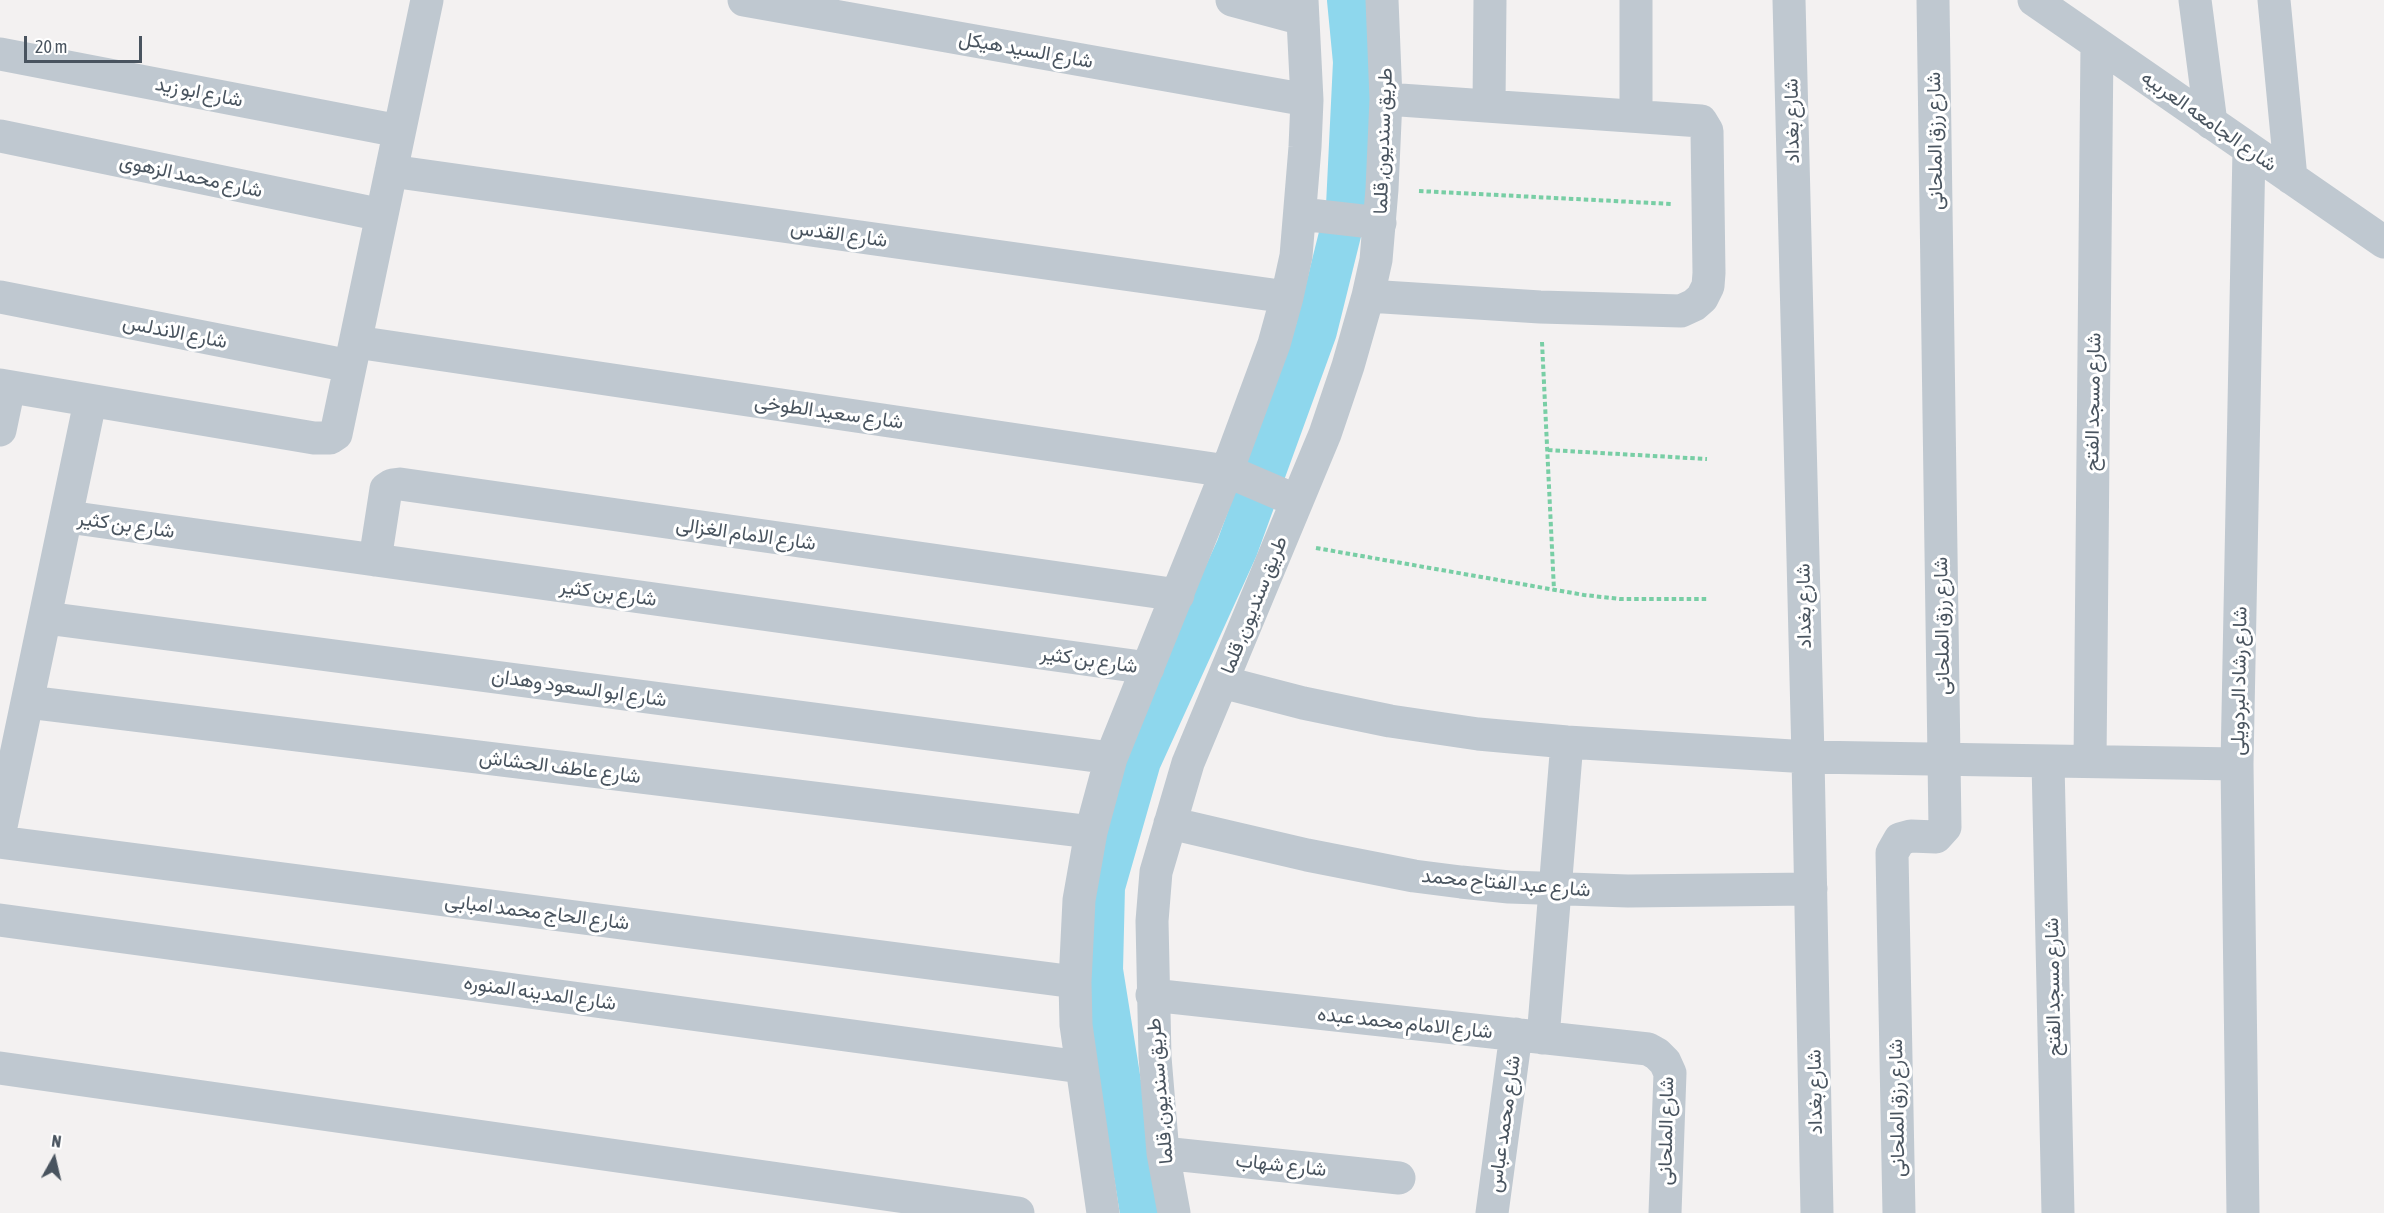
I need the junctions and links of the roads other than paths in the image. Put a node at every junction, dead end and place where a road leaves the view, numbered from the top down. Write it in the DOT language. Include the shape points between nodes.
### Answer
graph roads {
  1 [pos="427,0"];
  2 [pos="744,0"];
  3 [pos="1232,0"];
  4 [pos="1382,0"];
  5 [pos="1490,0"];
  6 [pos="1636,0"];
  7 [pos="1789,0"];
  8 [pos="1933,0"];
  9 [pos="2034,0"];
  10 [pos="2195,0"];
  11 [pos="2274,0"];
  12 [pos="814,6"];
  13 [pos="1302,9"];
  14 [pos="2097,44"];
  15 [pos="0,54"];
  16 [pos="1386,99"];
  17 [pos="1307,100"];
  18 [pos="1489,105"];
  19 [pos="1636,115"];
  20 [pos="2211,123"];
  21 [pos="399,131"];
  22 [pos="0,136"];
  23 [pos="2249,149"];
  24 [pos="391,171"];
  25 [pos="2292,178"];
  26 [pos="1301,214"];
  27 [pos="382,215"];
  28 [pos="1380,223"];
  29 [pos="2384,242"];
  30 [pos="1368,296"];
  31 [pos="0,297"];
  32 [pos="1287,297"];
  33 [pos="353,354"];
  34 [pos="4,386"];
  35 [pos="90,402"];
  36 [pos="0,430"];
  37 [pos="1227,471"];
  38 [pos="1297,501"];
  39 [pos="68,517"];
  40 [pos="375,560"];
  41 [pos="1178,595"];
  42 [pos="46,618"];
  43 [pos="1148,668"];
  44 [pos="1222,682"];
  45 [pos="28,702"];
  46 [pos="1567,742"];
  47 [pos="1808,757"];
  48 [pos="1112,758"];
  49 [pos="1944,759"];
  50 [pos="2090,761"];
  51 [pos="2048,762"];
  52 [pos="2237,764"];
  53 [pos="1170,823"];
  54 [pos="0,831"];
  55 [pos="1091,832"];
  56 [pos="0,842"];
  57 [pos="1556,889"];
  58 [pos="1811,889"];
  59 [pos="0,920"];
  60 [pos="1075,982"];
  61 [pos="1152,995"];
  62 [pos="1530,1036"];
  63 [pos="1657,1054"];
  64 [pos="1081,1067"];
  65 [pos="0,1068"];
  66 [pos="1164,1152"];
  67 [pos="1399,1178"];
  68 [pos="1018,1213"];
  69 [pos="1103,1213"];
  70 [pos="1174,1213"];
  71 [pos="1492,1213"];
  72 [pos="1665,1213"];
  73 [pos="1817,1213"];
  74 [pos="1899,1213"];
  75 [pos="2058,1213"];
  76 [pos="2243,1213"];
  1 -- 21 [label="street"];
  2 -- 12 [label="street, شارع السيد هيكل"];
  3 -- 13 [label="street"];
  4 -- 16 [label="street, طريق سنديون, قلما"];
  5 -- 18 [label="street"];
  6 -- 19 [label="street"];
  7 -- 47 [label="street, شارع بغداد"];
  8 -- 49 [label="street, شارع رزق الملحانى"];
  9 -- 14 [label="street, شارع الجامعه العربيه"];
  10 -- 20 [label="street"];
  11 -- 25 [label="street"];
  12 -- 17 [label="street, شارع السيد هيكل"];
  13 -- 17 [label="street"];
  14 -- 20 [label="street, شارع الجامعه العربيه"];
  14 -- 50 [label="street, شارع مسجد الفتح"];
  15 -- 21 [label="street, شارع ابو زيد"];
  16 -- 18 [label="street"];
  16 -- 28 [label="street, طريق سنديون, قلما"];
  17 -- 26 [label="street"];
  18 -- 19 [label="street"];
  19 -- 30 [label="street" via="1696,119 1704,123 1707,131 1708,286 1694,305 1667,312"];
  20 -- 23 [label="street, شارع الجامعه العربيه"];
  21 -- 24 [label="street"];
  22 -- 27 [label="street, شارع محمد الزهوى"];
  23 -- 25 [label="street, شارع الجامعه العربيه"];
  23 -- 52 [label="street, شارع رشاد البردويلى"];
  24 -- 27 [label="street"];
  24 -- 32 [label="street, شارع القدس"];
  25 -- 29 [label="street, شارع الجامعه العربيه"];
  26 -- 28 [label="street"];
  26 -- 32 [label="street"];
  27 -- 33 [label="street"];
  28 -- 30 [label="street, طريق سنديون, قلما"];
  30 -- 38 [label="street, طريق سنديون, قلما" via="1325,434"];
  31 -- 33 [label="street, شارع الاندلس"];
  32 -- 37 [label="street" via="1274,344"];
  33 -- 35 [label="street" via="338,430 326,439"];
  33 -- 37 [label="street, شارع سعيد الطوخى"];
  34 -- 35 [label="street"];
  34 -- 36 [label="street"];
  35 -- 39 [label="street"];
  37 -- 38 [label="street, شارع سعيد الطوخى"];
  37 -- 41 [label="street"];
  38 -- 44 [label="street, طريق سنديون, قلما"];
  39 -- 40 [label="street, شارع بن كثير"];
  39 -- 42 [label="street"];
  40 -- 41 [label="street, شارع الامام الغزالى" via="385,492 400,484"];
  40 -- 43 [label="street, شارع بن كثير"];
  41 -- 43 [label="street"];
  42 -- 45 [label="street"];
  42 -- 48 [label="street, شارع ابو السعود وهدان"];
  43 -- 48 [label="street"];
  44 -- 46 [label="street" via="1390,721"];
  44 -- 53 [label="street, طريق سنديون, قلما" via="1188,763"];
  45 -- 54 [label="street"];
  45 -- 55 [label="street, شارع عاطف الحشاش"];
  46 -- 47 [label="street"];
  46 -- 57 [label="street, شارع محمد عباس"];
  47 -- 49 [label="street"];
  47 -- 58 [label="street, شارع بغداد"];
  48 -- 55 [label="street"];
  49 -- 51 [label="street"];
  49 -- 74 [label="street, شارع رزق الملحانى" via="1942,831 1936,837 1900,839 1892,853"];
  50 -- 51 [label="street"];
  50 -- 52 [label="street"];
  51 -- 75 [label="street, شارع مسجد الفتح"];
  52 -- 76 [label="street, شارع رشاد البردويلى"];
  53 -- 57 [label="street, شارع عبد الفتاح محمد" via="1414,876"];
  53 -- 61 [label="street, طريق سنديون, قلما" via="1156,872"];
  55 -- 60 [label="street" via="1079,900"];
  56 -- 60 [label="street, شارع الحاج محمد امبابى"];
  57 -- 58 [label="street, شارع عبد الفتاح محمد"];
  57 -- 62 [label="street, شارع محمد عباس"];
  58 -- 73 [label="street, شارع بغداد"];
  59 -- 64 [label="street, شارع المدينه المنوره"];
  60 -- 64 [label="street"];
  61 -- 62 [label="street, شارع الامام محمد عبده"];
  61 -- 66 [label="street, طريق سنديون, قلما"];
  62 -- 63 [label="street, شارع الامام محمد عبده" via="1648,1049"];
  62 -- 71 [label="street, شارع محمد عباس"];
  63 -- 72 [label="street, شارع الملحانى" via="1670,1073"];
  64 -- 69 [label="street"];
  65 -- 68 [label="street"];
  66 -- 67 [label="street, شارع شهاب"];
  66 -- 70 [label="street, طريق سنديون, قلما"];
}
